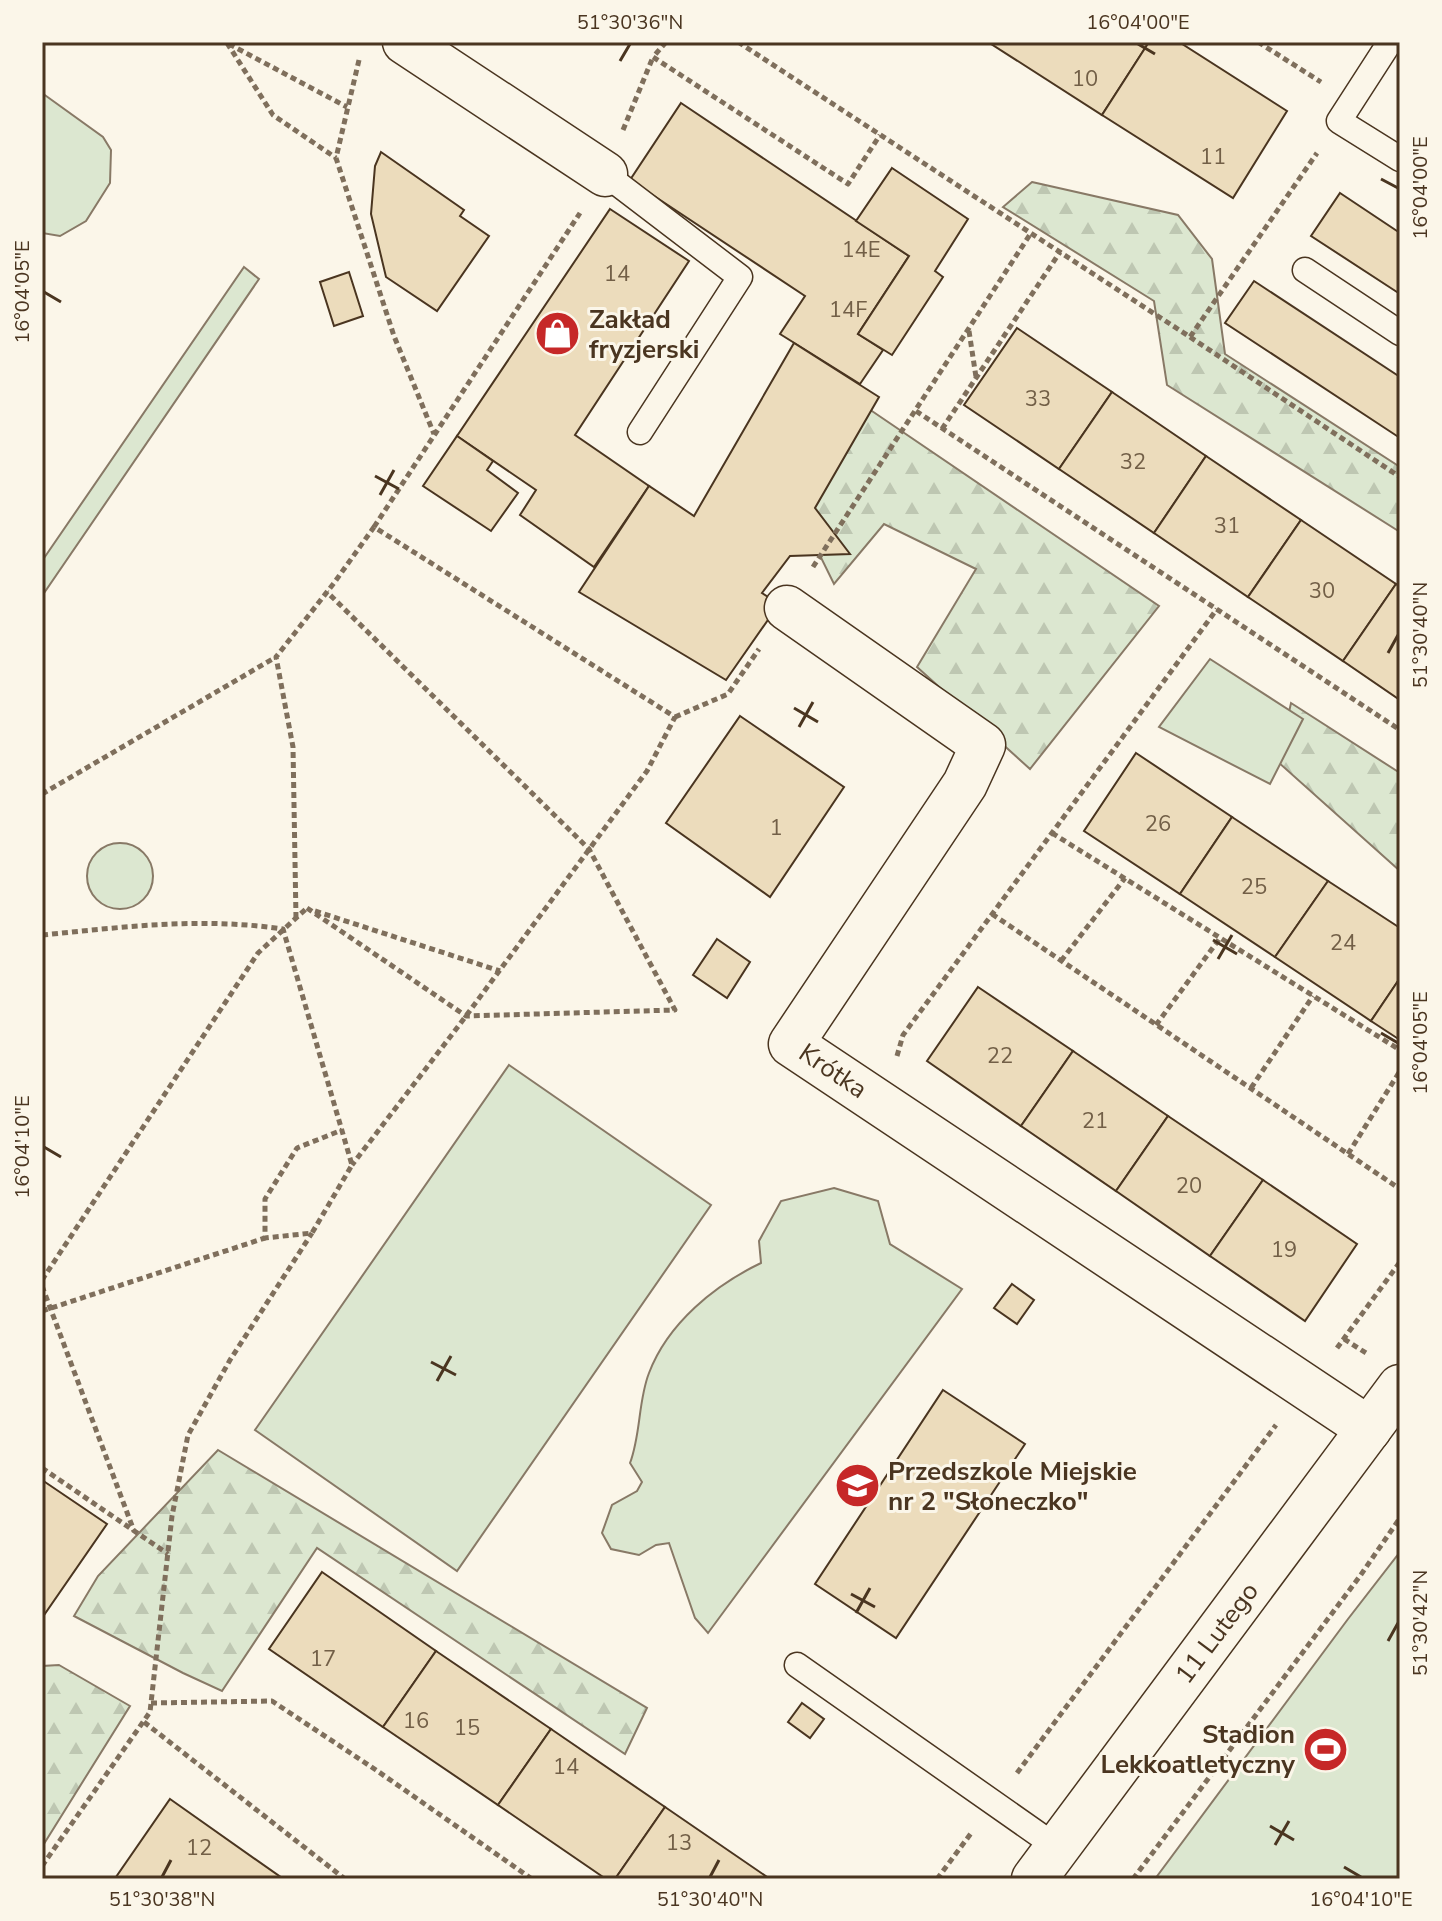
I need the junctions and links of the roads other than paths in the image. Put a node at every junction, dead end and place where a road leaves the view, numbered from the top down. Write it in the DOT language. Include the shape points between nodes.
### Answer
graph roads {
  1 [pos="405,42"];
  2 [pos="1390,42"];
  3 [pos="1400,159"];
  4 [pos="605,174"];
  5 [pos="1305,270"];
  6 [pos="1400,333"];
  7 [pos="640,432"];
  8 [pos="787,608"];
  9 [pos="1400,1387"];
  10 [pos="1369,1429"];
  11 [pos="797,1665"];
  12 [pos="1046,1864"];
  1 -- 4 [label="street"];
  2 -- 3 [label="lane" via="1346,111"];
  4 -- 7 [label="lane" via="740,277"];
  5 -- 6 [label="lane"];
  8 -- 10 [label="street, Krótka" via="983,745 965,784 791,1044"];
  9 -- 10 [label="street, 11 Lutego"];
  10 -- 12 [label="street, 11 Lutego"];
  11 -- 12 [label="lane" via="994,1803"];
}
